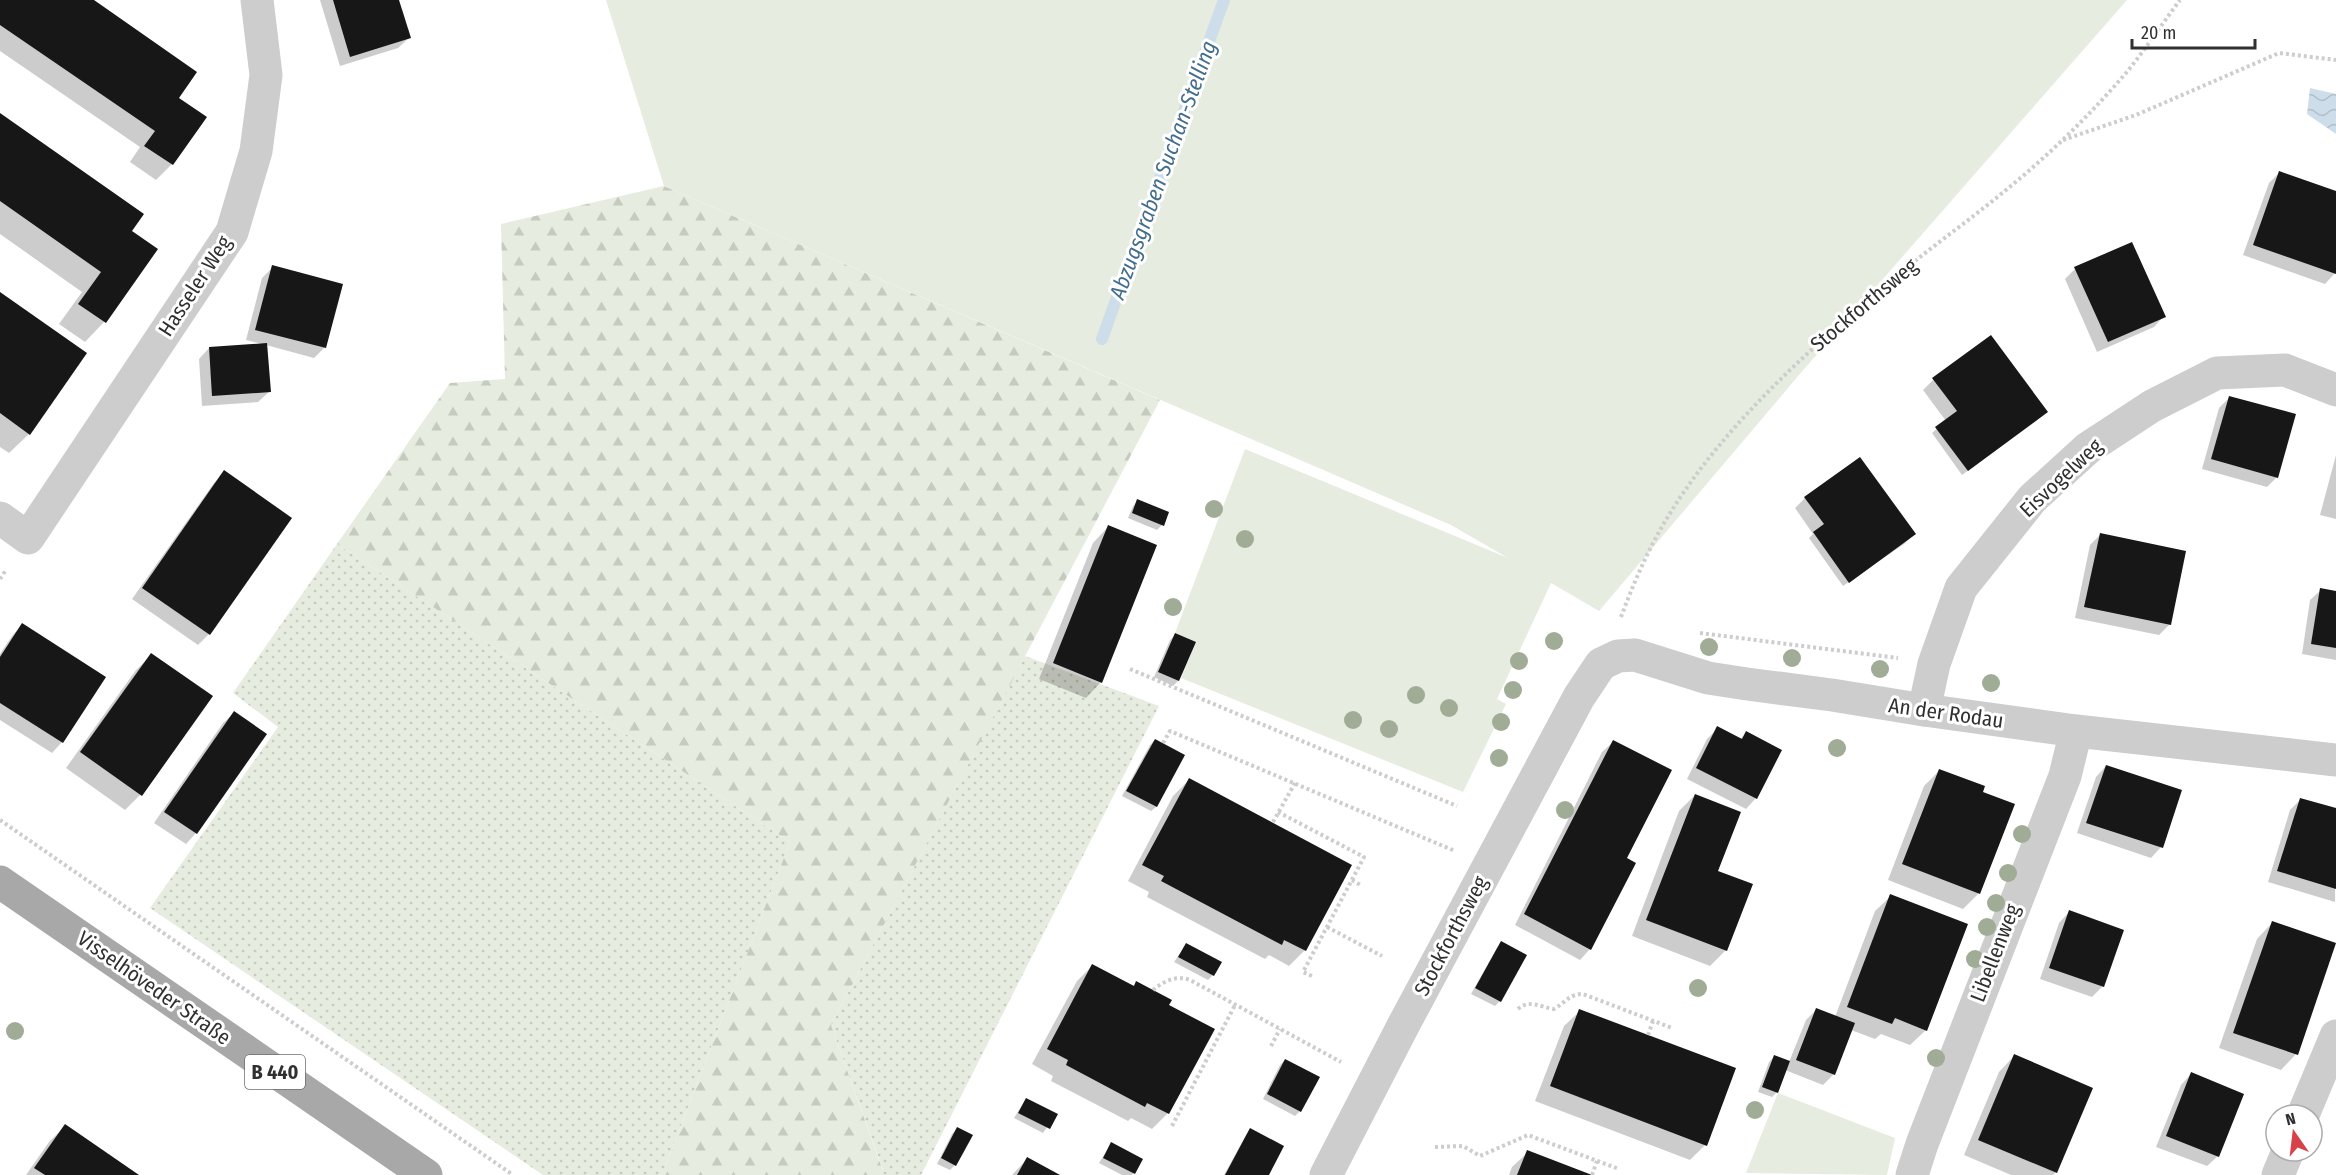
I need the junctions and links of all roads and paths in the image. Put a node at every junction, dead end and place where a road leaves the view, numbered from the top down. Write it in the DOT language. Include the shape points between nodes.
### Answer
graph roads {
  1 [pos="257,0"];
  2 [pos="2180,0"];
  3 [pos="2336,60"];
  4 [pos="2061,141"];
  5 [pos="2336,390"];
  6 [pos="0,518"];
  7 [pos="1618,656"];
  8 [pos="1130,669"];
  9 [pos="1924,710"];
  10 [pos="2076,731"];
  11 [pos="1163,744"];
  12 [pos="2336,760"];
  13 [pos="1295,783"];
  14 [pos="1457,806"];
  15 [pos="1278,812"];
  16 [pos="0,820"];
  17 [pos="1273,822"];
  18 [pos="1463,854"];
  19 [pos="1352,880"];
  20 [pos="0,882"];
  21 [pos="1362,886"];
  22 [pos="1327,927"];
  23 [pos="1382,956"];
  24 [pos="1314,977"];
  25 [pos="1153,990"];
  26 [pos="1235,1005"];
  27 [pos="1518,1009"];
  28 [pos="1653,1021"];
  29 [pos="1672,1028"];
  30 [pos="1280,1029"];
  31 [pos="1648,1035"];
  32 [pos="2336,1036"];
  33 [pos="1271,1046"];
  34 [pos="1345,1064"];
  35 [pos="2308,1103"];
  36 [pos="1172,1126"];
  37 [pos="1435,1147"];
  38 [pos="1597,1161"];
  39 [pos="1619,1169"];
  40 [pos="426,1175"];
  41 [pos="513,1175"];
  42 [pos="1326,1175"];
  43 [pos="1592,1175"];
  44 [pos="1912,1175"];
  1 -- 6 [label="street, Hasseler Weg" via="266,75 256,151 231,232 28,538"];
  2 -- 4 [label="path, Stockforthsweg" via="2126,73"];
  3 -- 4 [label="path" via="2279,53 2136,115"];
  4 -- 7 [label="path, Stockforthsweg" via="1795,365 1726,438 1669,514 1640,569 1619,622"];
  5 -- 9 [label="street, Eisvogelweg" via="2285,370 2217,373 2152,406 2088,448 2032,499 1961,588 1934,664"];
  7 -- 9 [label="street, An der Rodau" via="1643,656 1708,678"];
  7 -- 42 [label="street, Stockforthsweg" via="1601,664 1579,697"];
  8 -- 14 [label="path"];
  9 -- 10 [label="street, An der Rodau"];
  10 -- 12 [label="street, An der Rodau"];
  10 -- 44 [label="street, Libellenweg" via="2065,776"];
  11 -- 13 [label="path" via="1170,731"];
  13 -- 15 [label="path"];
  13 -- 18 [label="path"];
  15 -- 17 [label="path"];
  15 -- 19 [label="path" via="1364,857"];
  16 -- 41 [label="path"];
  19 -- 21 [label="path"];
  19 -- 22 [label="path"];
  20 -- 40 [label="main road, Visselhöveder Straße / B 440"];
  22 -- 23 [label="path"];
  22 -- 24 [label="path" via="1303,972"];
  25 -- 26 [label="path" via="1170,980 1185,979"];
  26 -- 30 [label="path"];
  26 -- 36 [label="path"];
  27 -- 28 [label="path" via="1530,1003 1554,1009 1575,994 1583,994"];
  28 -- 29 [label="path"];
  28 -- 31 [label="path"];
  30 -- 33 [label="path"];
  30 -- 34 [label="path"];
  32 -- 35 [label="street"];
  37 -- 38 [label="path" via="1463,1146 1480,1156 1528,1135"];
  38 -- 39 [label="path"];
  38 -- 43 [label="path"];
}
